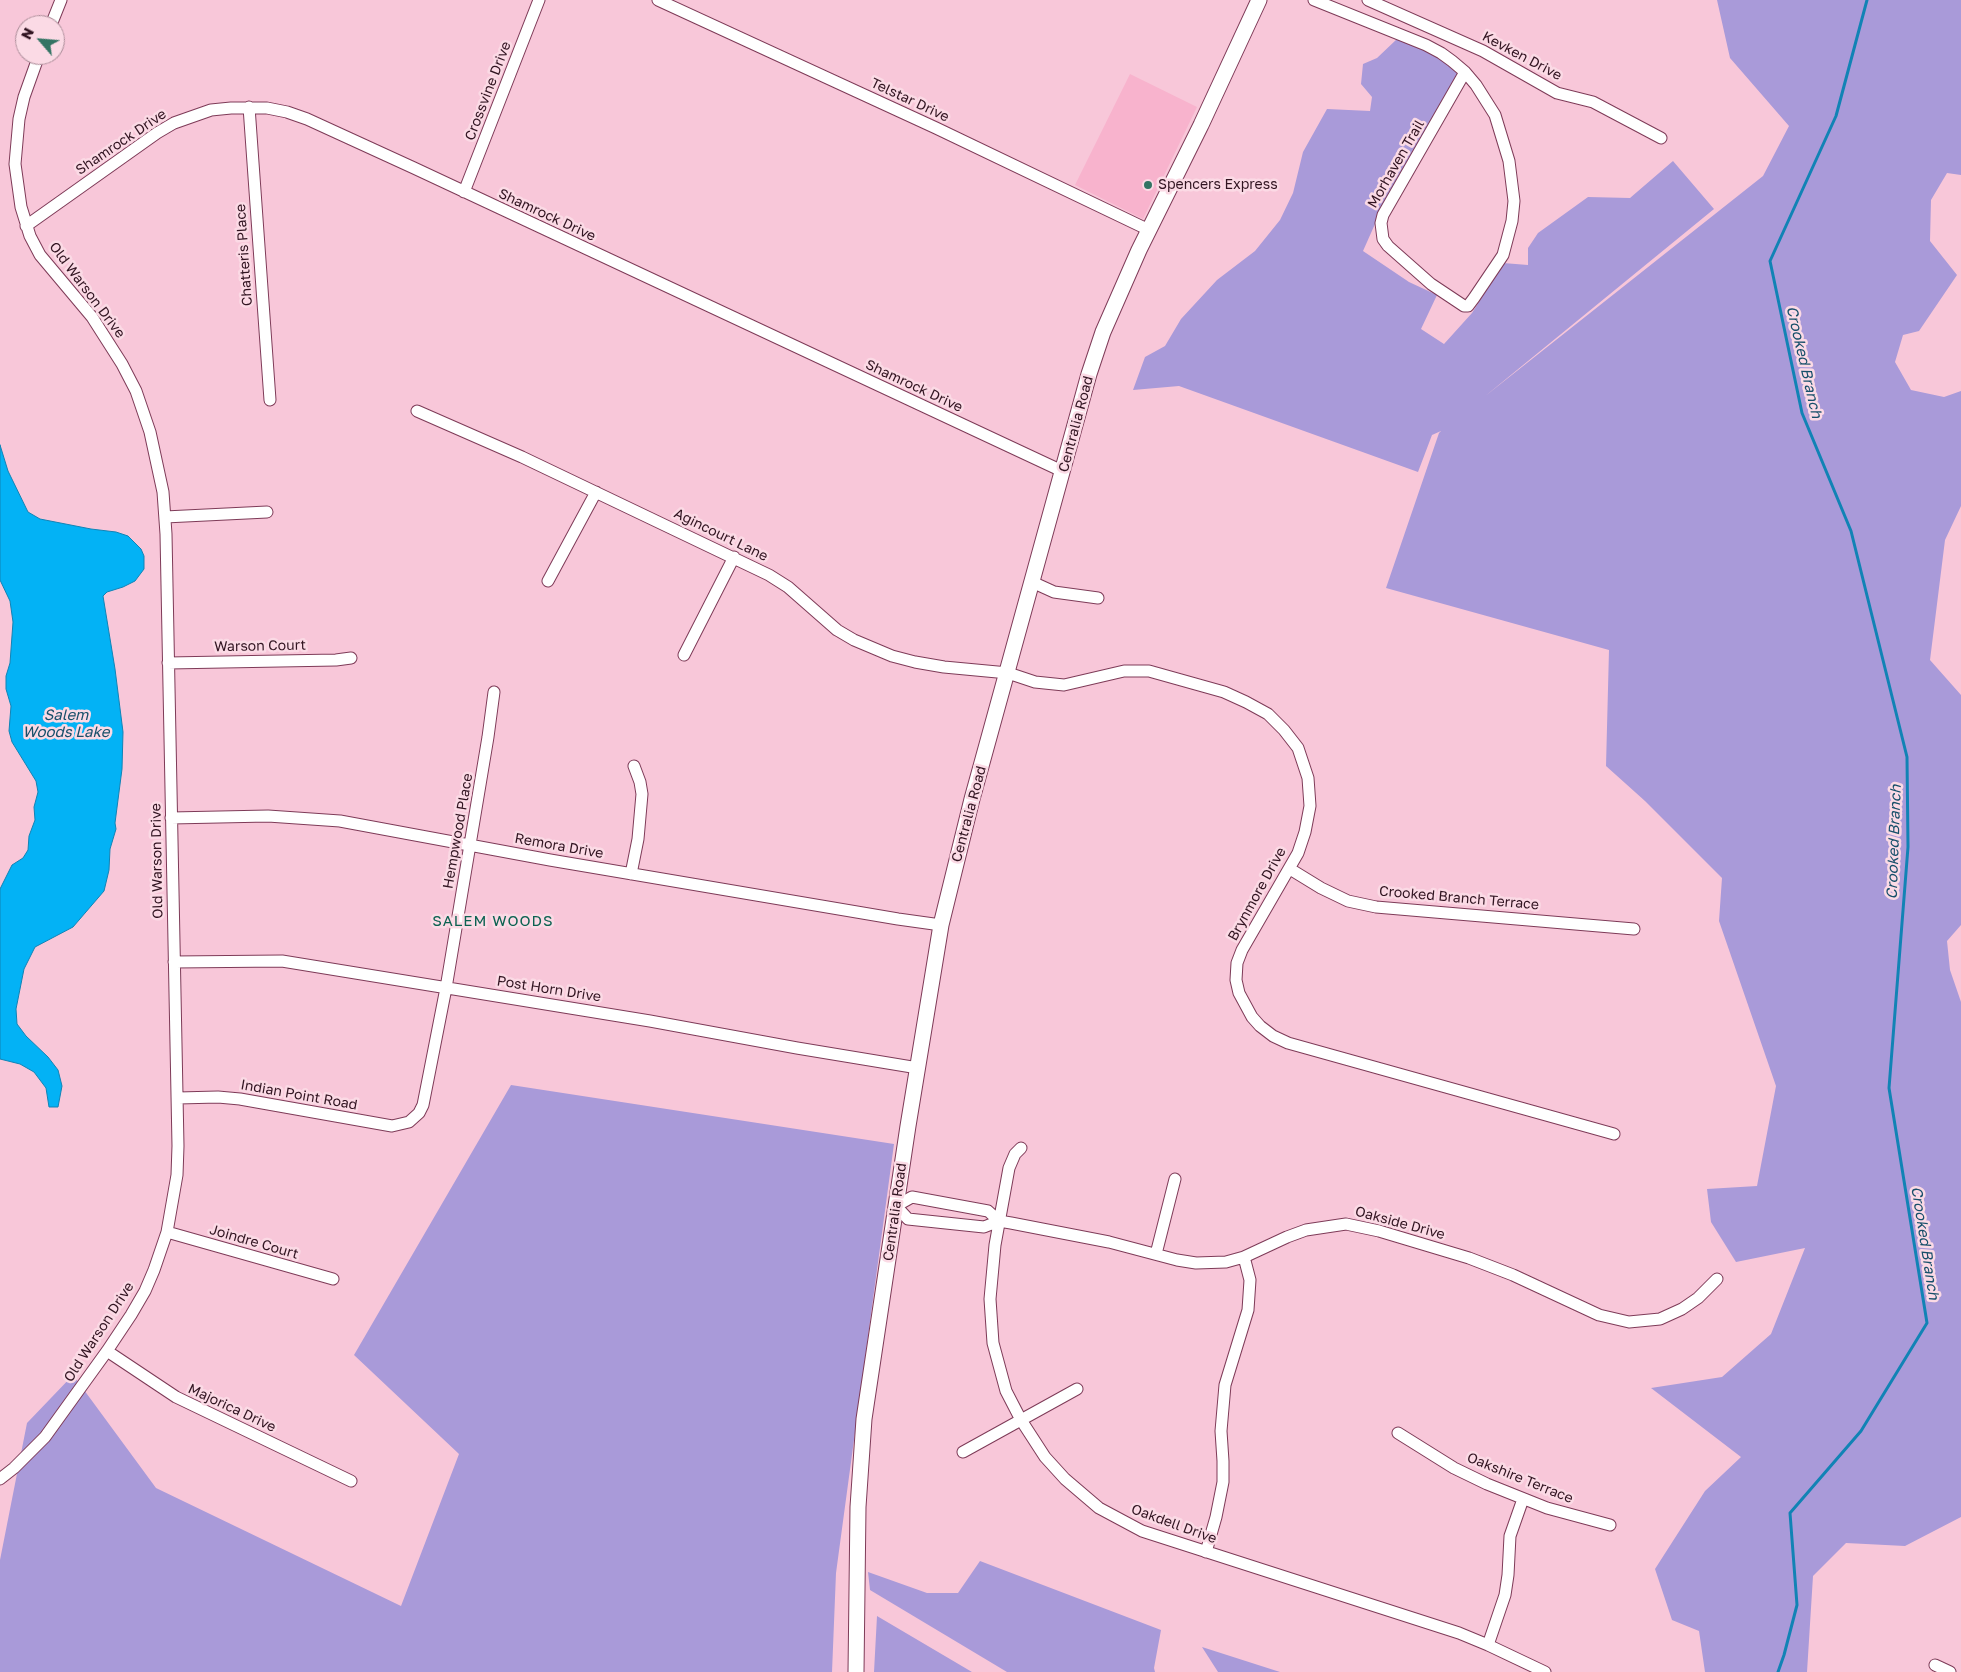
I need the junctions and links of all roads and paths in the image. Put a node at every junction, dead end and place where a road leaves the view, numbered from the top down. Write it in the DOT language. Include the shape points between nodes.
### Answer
graph roads {
  1 [pos="61,0"];
  2 [pos="539,0"];
  3 [pos="658,0"];
  4 [pos="1259,0"];
  5 [pos="1314,0"];
  6 [pos="1368,0"];
  7 [pos="55,15"];
  8 [pos="35,65"];
  9 [pos="1465,72"];
  10 [pos="249,107"];
  11 [pos="1660,138"];
  12 [pos="464,192"];
  13 [pos="26,226"];
  14 [pos="1149,230"];
  15 [pos="270,400"];
  16 [pos="417,411"];
  17 [pos="1062,471"];
  18 [pos="596,492"];
  19 [pos="267,512"];
  20 [pos="166,517"];
  21 [pos="734,557"];
  22 [pos="548,581"];
  23 [pos="1032,582"];
  24 [pos="1098,598"];
  25 [pos="684,655"];
  26 [pos="352,658"];
  27 [pos="168,664"];
  28 [pos="1008,673"];
  29 [pos="494,692"];
  30 [pos="634,766"];
  31 [pos="171,818"];
  32 [pos="471,845"];
  33 [pos="1290,869"];
  34 [pos="631,874"];
  35 [pos="941,925"];
  36 [pos="1634,929"];
  37 [pos="174,962"];
  38 [pos="446,988"];
  39 [pos="918,1068"];
  40 [pos="178,1098"];
  41 [pos="414,1119"];
  42 [pos="1614,1134"];
  43 [pos="1021,1148"];
  44 [pos="1174,1179"];
  45 [pos="896,1206"];
  46 [pos="999,1221"];
  47 [pos="167,1232"];
  48 [pos="1156,1254"];
  49 [pos="1244,1257"];
  50 [pos="333,1279"];
  51 [pos="1717,1279"];
  52 [pos="107,1351"];
  53 [pos="1077,1389"];
  54 [pos="1021,1420"];
  55 [pos="1398,1434"];
  56 [pos="963,1452"];
  57 [pos="0,1479"];
  58 [pos="351,1481"];
  59 [pos="1523,1499"];
  60 [pos="1610,1525"];
  61 [pos="1206,1552"];
  62 [pos="1488,1644"];
  63 [pos="1935,1665"];
  64 [pos="856,1672"];
  65 [pos="1545,1672"];
  66 [pos="1950,1672"];
  1 -- 7 [label="street"];
  2 -- 12 [label="street, Crossvine Drive"];
  3 -- 14 [label="street, Telstar Drive"];
  4 -- 14 [label="main road, Centralia Road"];
  5 -- 9 [label="street, Morhaven Trail" via="1426,45"];
  6 -- 11 [label="street, Kevken Drive" via="1483,51 1557,93 1593,102"];
  8 -- 13 [label="street, Old Warson Drive" via="24,96 16,146 17,185"];
  9 -- 9 [label="street, Morhaven Trail" via="1488,101 1498,123 1509,160 1514,201 1503,255 1468,306 1431,284 1388,246 1383,239 1381,223"];
  10 -- 12 [label="street, Shamrock Drive" via="267,108 307,119"];
  10 -- 13 [label="street, Shamrock Drive" via="211,110 157,132"];
  10 -- 15 [label="street, Chatteris Place"];
  12 -- 17 [label="street, Shamrock Drive"];
  13 -- 20 [label="street, Old Warson Drive" via="40,255 101,330 136,391 158,462"];
  14 -- 17 [label="main road, Centralia Road" via="1103,332"];
  16 -- 18 [label="street, Agincourt Lane"];
  17 -- 23 [label="main road, Centralia Road"];
  18 -- 21 [label="street, Agincourt Lane"];
  18 -- 22 [label="street"];
  19 -- 20 [label="street"];
  20 -- 27 [label="street, Old Warson Drive"];
  21 -- 25 [label="street"];
  21 -- 28 [label="street, Agincourt Lane" via="769,574 837,630 874,649 915,662"];
  23 -- 24 [label="street" via="1054,592"];
  23 -- 28 [label="main road, Centralia Road"];
  26 -- 27 [label="street, Warson Court"];
  27 -- 31 [label="street, Old Warson Drive"];
  28 -- 33 [label="street, Brynmore Drive" via="1035,682 1064,685 1124,671 1149,671 1224,692 1268,714 1298,748 1308,778 1310,806 1305,832"];
  28 -- 35 [label="main road, Centralia Road"];
  29 -- 32 [label="street, Hempwood Place"];
  30 -- 34 [label="street" via="642,794"];
  31 -- 32 [label="street, Remora Drive" via="304,817"];
  31 -- 37 [label="street, Old Warson Drive"];
  32 -- 34 [label="street, Remora Drive"];
  32 -- 38 [label="street, Hempwood Place"];
  33 -- 36 [label="street, Crooked Branch Terrace" via="1348,901 1376,907"];
  33 -- 42 [label="street, Brynmore Drive" via="1237,963 1236,980 1244,1006 1260,1026 1288,1043"];
  34 -- 35 [label="street, Remora Drive"];
  35 -- 39 [label="main road, Centralia Road"];
  37 -- 38 [label="street, Post Horn Drive" via="282,961"];
  37 -- 40 [label="street, Old Warson Drive"];
  38 -- 39 [label="street, Post Horn Drive"];
  38 -- 41 [label="street, Hempwood Place" via="423,1106"];
  39 -- 45 [label="main road, Centralia Road"];
  40 -- 41 [label="street, Indian Point Road" via="240,1099 392,1126 401,1126"];
  40 -- 47 [label="street, Old Warson Drive" via="177,1175"];
  43 -- 46 [label="street, Oakdell Drive" via="1009,1168"];
  44 -- 48 [label="street"];
  45 -- 46 [label="street, Oakside Drive" via="908,1219 984,1227"];
  45 -- 46 [label="street, Oakside Drive" via="912,1197 988,1211"];
  45 -- 64 [label="main road, Centralia Road" via="862,1447"];
  46 -- 48 [label="street, Oakside Drive"];
  46 -- 54 [label="street, Oakdell Drive" via="990,1300 991,1324 1006,1390"];
  47 -- 50 [label="street, Joindre Court"];
  47 -- 52 [label="street, Old Warson Drive" via="145,1291"];
  48 -- 49 [label="street, Oakside Drive" via="1196,1263 1226,1262"];
  49 -- 51 [label="street, Oakside Drive" via="1306,1230 1346,1224 1388,1233 1469,1258 1599,1315 1629,1322 1660,1318 1682,1309"];
  49 -- 61 [label="street" via="1250,1280 1248,1310 1225,1385 1221,1431 1223,1482"];
  52 -- 57 [label="street, Old Warson Drive" via="45,1437"];
  52 -- 58 [label="street, Majorica Drive" via="176,1398"];
  53 -- 54 [label="street"];
  54 -- 56 [label="street"];
  54 -- 61 [label="street, Oakdell Drive" via="1045,1457 1099,1508 1142,1531"];
  55 -- 59 [label="street, Oakshire Terrace" via="1454,1468"];
  59 -- 60 [label="street, Oakshire Terrace"];
  59 -- 62 [label="street" via="1510,1536 1505,1595"];
  61 -- 62 [label="street, Oakdell Drive"];
  62 -- 65 [label="street, Oakdell Drive"];
  63 -- 66 [label="street"];
}
